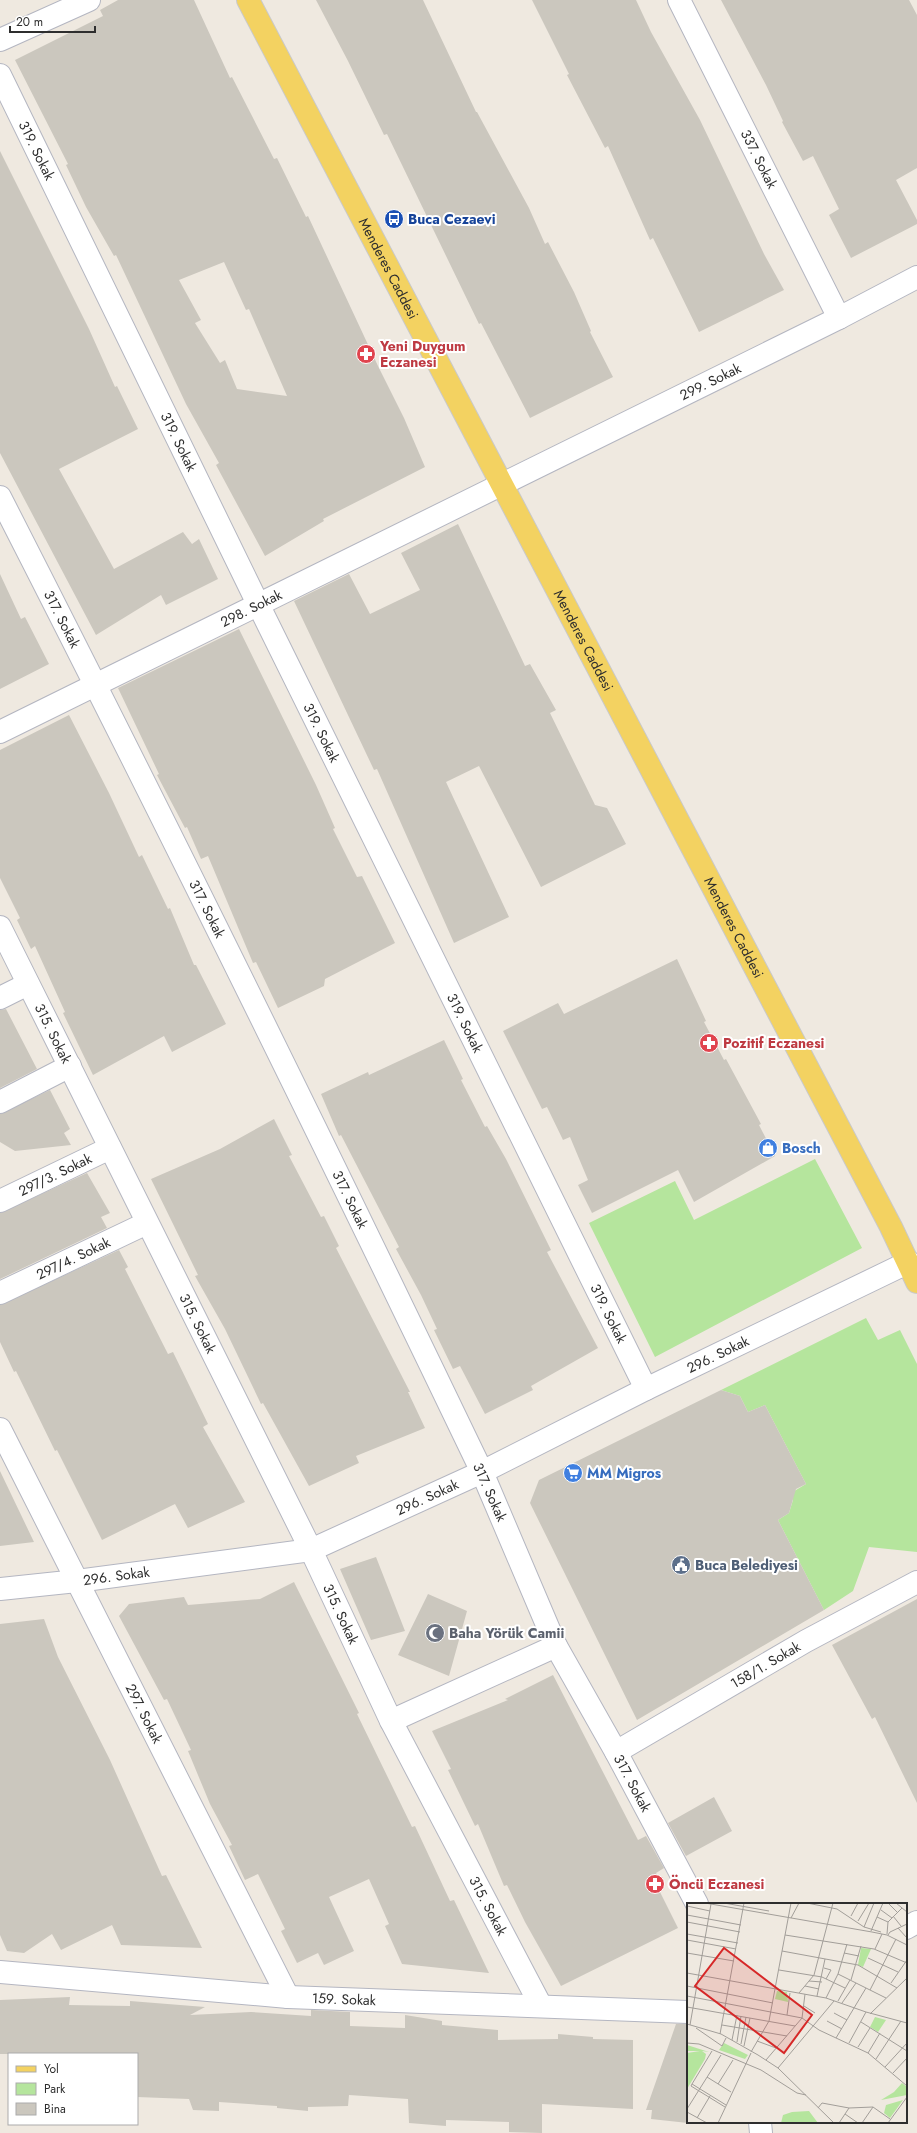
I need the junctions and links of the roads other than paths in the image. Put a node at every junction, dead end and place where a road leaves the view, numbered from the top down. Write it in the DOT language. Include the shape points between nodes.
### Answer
graph roads {
  1 [pos="89,0"];
  2 [pos="248,0"];
  3 [pos="679,0"];
  4 [pos="0,40"];
  5 [pos="0,75"];
  6 [pos="917,277"];
  7 [pos="839,318"];
  8 [pos="502,484"];
  9 [pos="0,497"];
  10 [pos="258,606"];
  11 [pos="96,685"];
  12 [pos="0,732"];
  13 [pos="0,927"];
  14 [pos="28,984"];
  15 [pos="0,998"];
  16 [pos="70,1066"];
  17 [pos="0,1102"];
  18 [pos="110,1148"];
  19 [pos="0,1201"];
  20 [pos="147,1223"];
  21 [pos="913,1260"];
  22 [pos="917,1282"];
  23 [pos="0,1293"];
  24 [pos="646,1389"];
  25 [pos="0,1429"];
  26 [pos="482,1472"];
  27 [pos="311,1550"];
  28 [pos="77,1581"];
  29 [pos="917,1582"];
  30 [pos="0,1589"];
  31 [pos="556,1646"];
  32 [pos="391,1721"];
  33 [pos="616,1752"];
  34 [pos="696,1903"];
  35 [pos="917,1922"];
  36 [pos="907,1927"];
  37 [pos="0,1972"];
  38 [pos="288,1997"];
  39 [pos="541,2006"];
  40 [pos="687,2012"];
  41 [pos="760,2123"];
  42 [pos="761,2133"];
  1 -- 4 [label="street"];
  2 -- 8 [label="main road, Menderes Caddesi"];
  3 -- 7 [label="street, 337. Sokak"];
  5 -- 10 [label="street, 319. Sokak"];
  6 -- 7 [label="street, 299. Sokak"];
  7 -- 8 [label="street, 299. Sokak"];
  8 -- 10 [label="street, 298. Sokak"];
  8 -- 21 [label="main road, Menderes Caddesi"];
  9 -- 11 [label="street, 317. Sokak"];
  10 -- 11 [label="street, 298. Sokak"];
  10 -- 24 [label="street, 319. Sokak"];
  11 -- 12 [label="street, 298. Sokak"];
  11 -- 26 [label="street, 317. Sokak"];
  13 -- 14 [label="street, 315. Sokak"];
  14 -- 15 [label="street"];
  14 -- 16 [label="street, 315. Sokak"];
  16 -- 17 [label="street"];
  16 -- 18 [label="street, 315. Sokak"];
  18 -- 19 [label="street, 297/3. Sokak"];
  18 -- 20 [label="street, 315. Sokak"];
  20 -- 23 [label="street, 297/4. Sokak"];
  20 -- 27 [label="street, 315. Sokak"];
  21 -- 22 [label="main road, Menderes Caddesi"];
  21 -- 24 [label="street, 296. Sokak"];
  24 -- 26 [label="street, 296. Sokak"];
  25 -- 28 [label="street, 297. Sokak"];
  26 -- 27 [label="street, 296. Sokak"];
  26 -- 31 [label="street, 317. Sokak"];
  27 -- 28 [label="street, 296. Sokak"];
  27 -- 32 [label="street, 315. Sokak"];
  28 -- 30 [label="street, 296. Sokak"];
  28 -- 38 [label="street, 297. Sokak"];
  29 -- 33 [label="street, 158/1. Sokak" via="806,1641"];
  31 -- 32 [label="street"];
  31 -- 33 [label="street, 317. Sokak"];
  32 -- 39 [label="street, 315. Sokak"];
  33 -- 34 [label="street, 317. Sokak"];
  35 -- 36 [label="street"];
  37 -- 38 [label="street, 159. Sokak"];
  38 -- 39 [label="street, 159. Sokak"];
  39 -- 40 [label="street, 159. Sokak"];
  41 -- 42 [label="street"];
}
